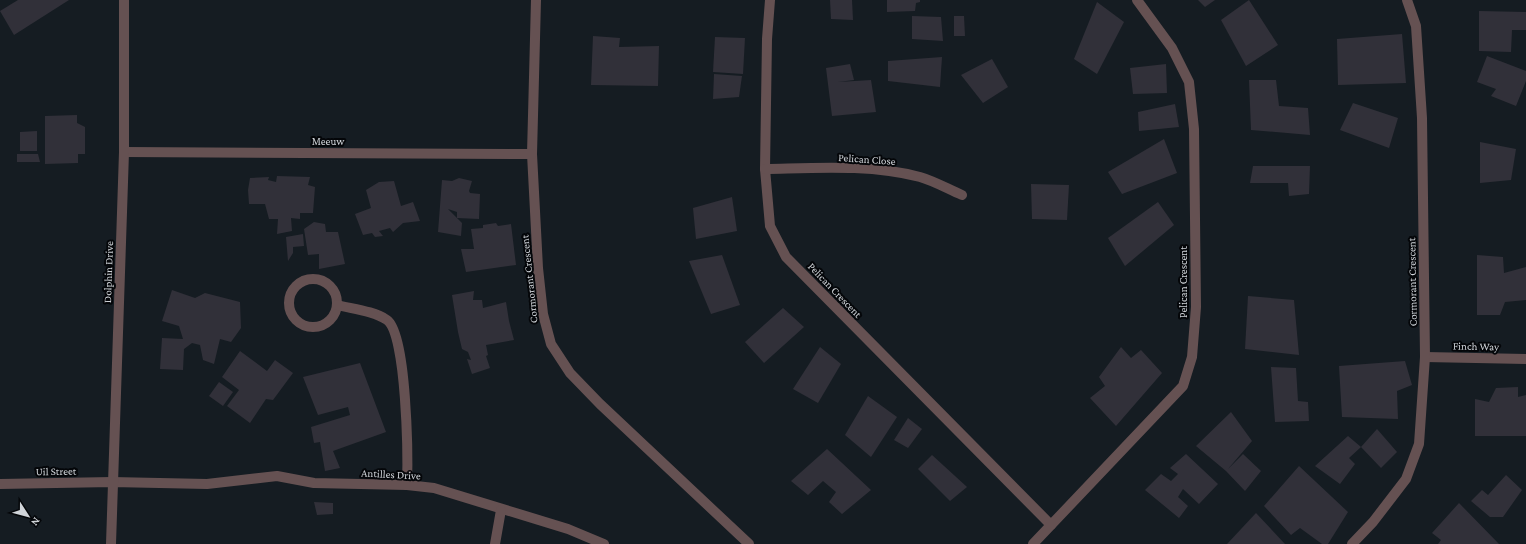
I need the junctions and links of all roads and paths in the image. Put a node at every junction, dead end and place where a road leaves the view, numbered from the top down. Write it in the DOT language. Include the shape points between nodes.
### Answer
graph roads {
  1 [pos="124,0"];
  2 [pos="536,0"];
  3 [pos="770,0"];
  4 [pos="1137,0"];
  5 [pos="1407,0"];
  6 [pos="124,152"];
  7 [pos="532,154"];
  8 [pos="765,169"];
  9 [pos="962,195"];
  10 [pos="337,305"];
  11 [pos="1425,357"];
  12 [pos="1526,359"];
  13 [pos="112,482"];
  14 [pos="0,484"];
  15 [pos="407,485"];
  16 [pos="501,510"];
  17 [pos="1051,525"];
  18 [pos="111,544"];
  19 [pos="495,544"];
  20 [pos="604,544"];
  21 [pos="749,544"];
  22 [pos="1033,544"];
  23 [pos="1352,544"];
  1 -- 6 [label="street, Dolphin Drive"];
  2 -- 7 [label="street, Cormorant Crescent"];
  3 -- 8 [label="street, Pelican Crescent"];
  4 -- 17 [label="street, Pelican Crescent" via="1172,48 1189,82 1194,129 1196,307 1192,357 1184,386"];
  5 -- 11 [label="street, Cormorant Crescent" via="1416,26 1422,118"];
  6 -- 7 [label="street, Meeuw"];
  6 -- 13 [label="street, Dolphin Drive"];
  7 -- 21 [label="street, Cormorant Crescent" via="538,268 543,314 551,344 570,373 600,404"];
  8 -- 9 [label="street, Pelican Close" via="887,170 921,178"];
  8 -- 17 [label="street, Pelican Crescent" via="770,226 786,257"];
  10 -- 10 [label="street" via="333,317 324,325 312,327 300,323 291,314 289,302 293,290 302,282 315,279 327,283 335,293"];
  10 -- 15 [label="street" via="378,315 388,321 395,334 404,382 407,418"];
  11 -- 12 [label="street, Finch Way"];
  11 -- 23 [label="street, Cormorant Crescent" via="1419,444 1406,479 1373,522"];
  13 -- 14 [label="street, Uil Street"];
  13 -- 15 [label="street, Antilles Drive" via="207,484 277,476 314,484"];
  13 -- 18 [label="street, Dolphin Drive"];
  15 -- 16 [label="street, Antilles Drive" via="434,488"];
  16 -- 19 [label="street"];
  16 -- 20 [label="street, Antilles Drive" via="568,529"];
  17 -- 22 [label="street, Pelican Crescent"];
}
